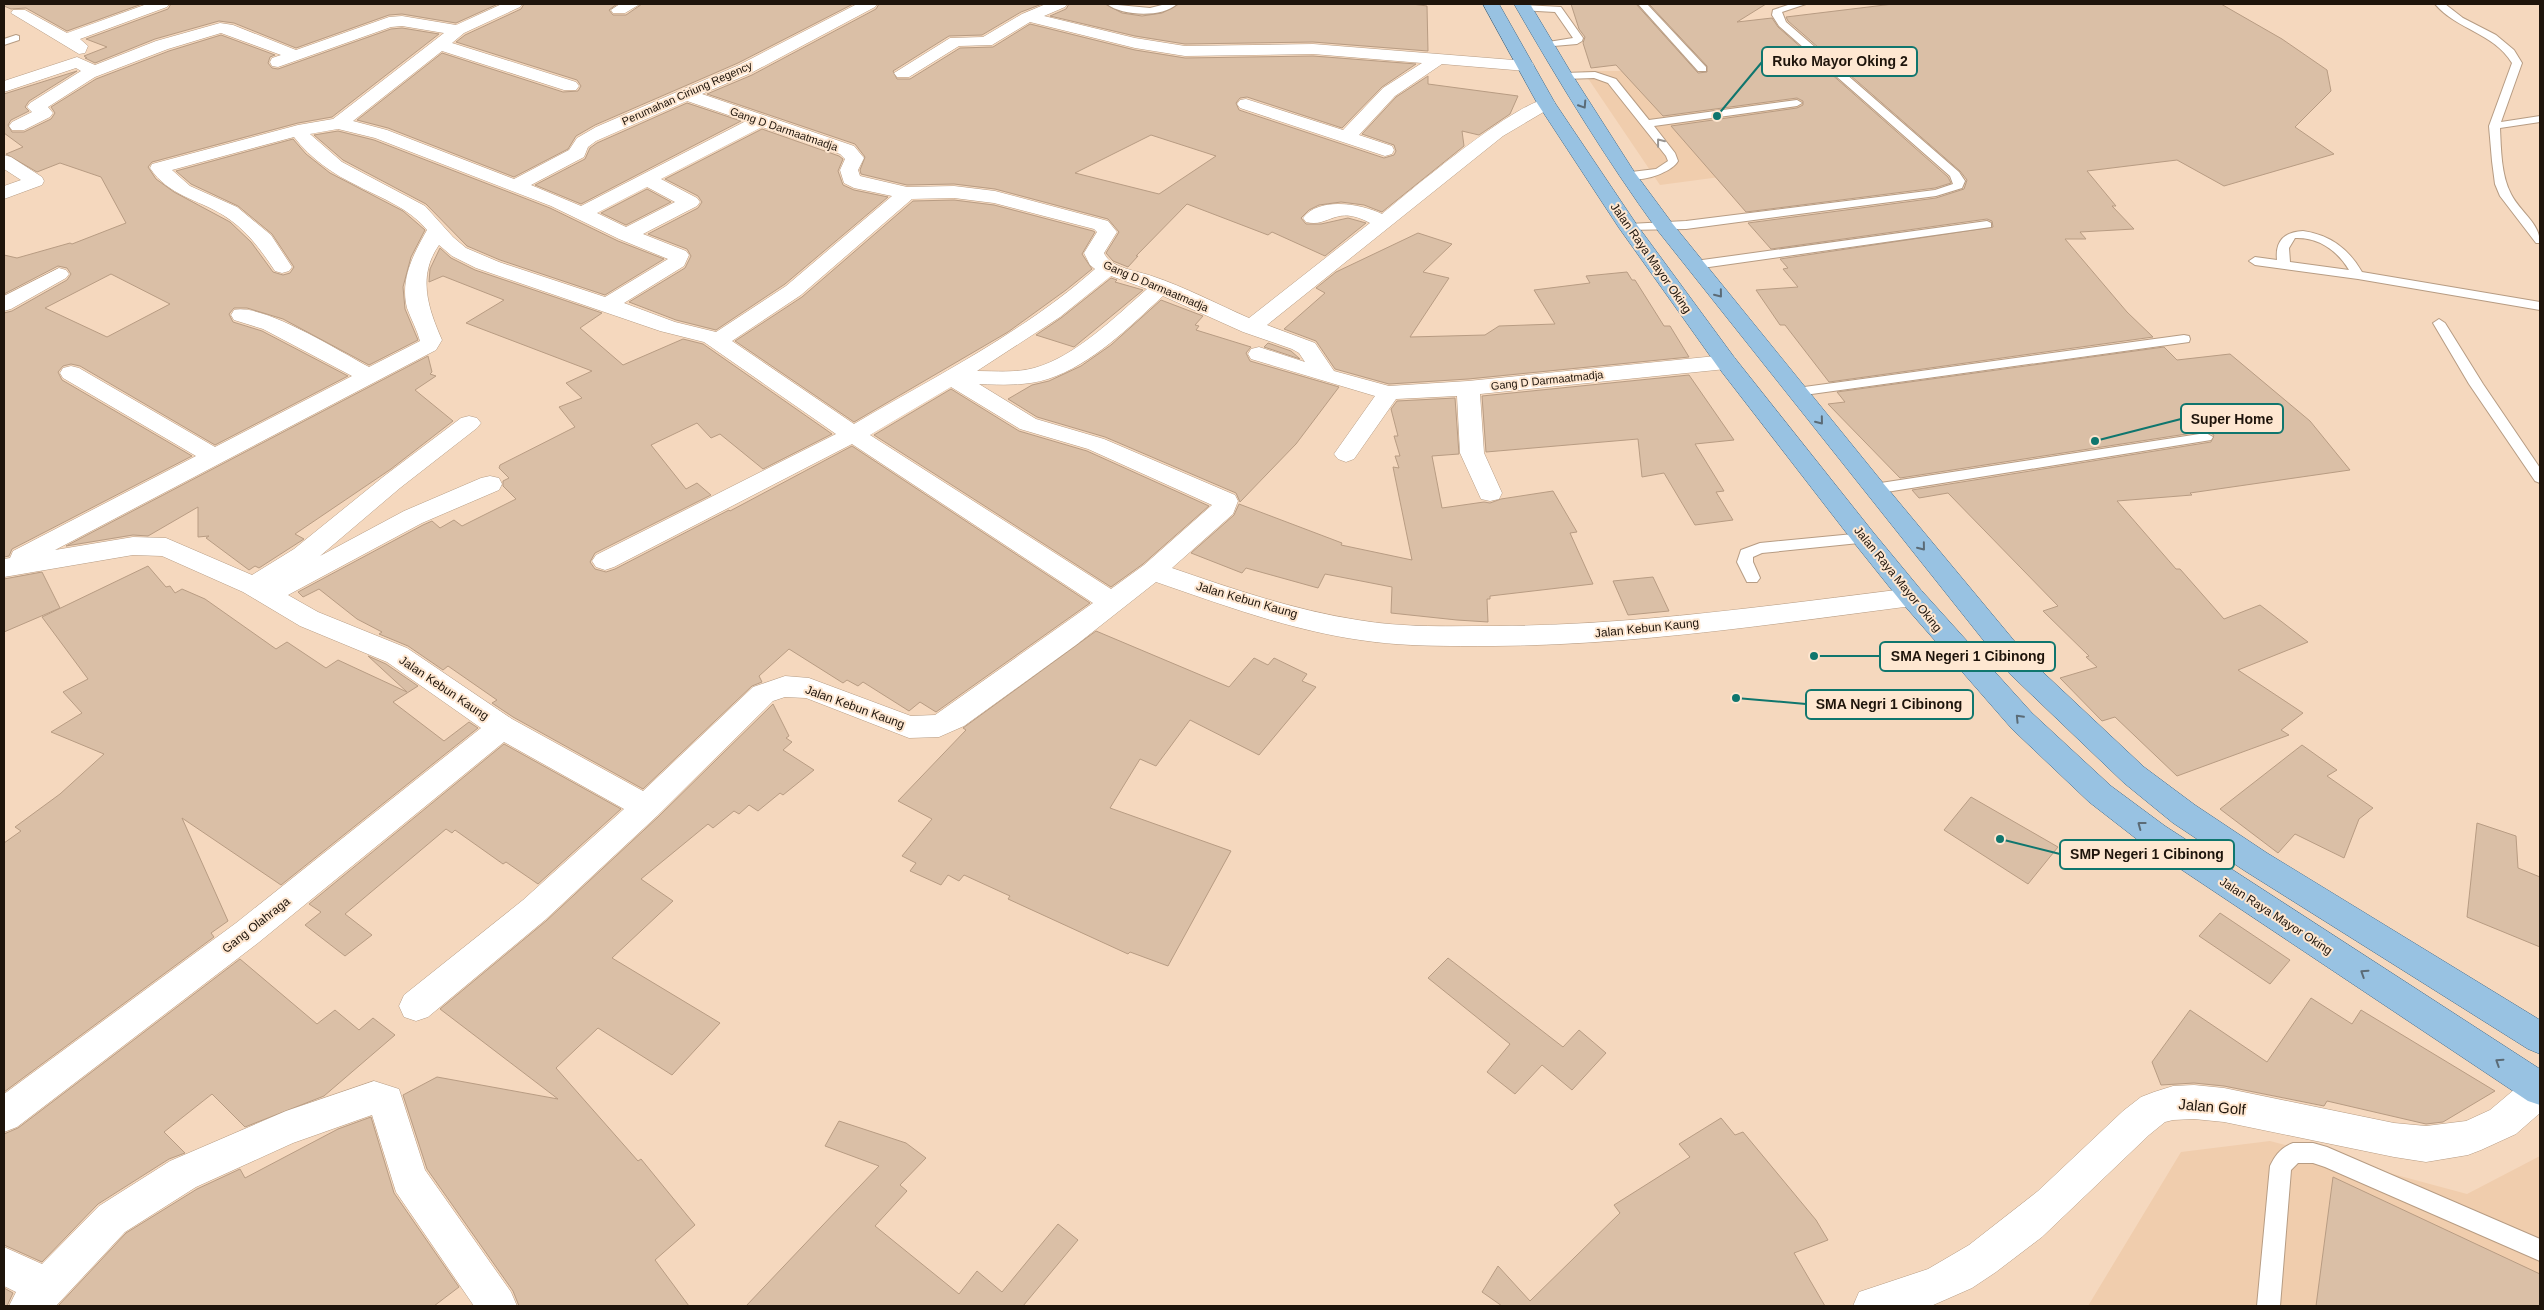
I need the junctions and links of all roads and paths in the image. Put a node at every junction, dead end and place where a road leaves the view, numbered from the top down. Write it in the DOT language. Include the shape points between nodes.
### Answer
graph roads {
  1 [pos="161,4"];
  2 [pos="514,4"];
  3 [pos="864,4"];
  4 [pos="1059,4"];
  5 [pos="1112,4"];
  6 [pos="1172,4"];
  7 [pos="1491,4"];
  8 [pos="1642,4"];
  9 [pos="1801,4"];
  10 [pos="2440,4"];
  11 [pos="1523,6"];
  12 [pos="20,10"];
  13 [pos="1028,17"];
  14 [pos="458,30"];
  15 [pos="16,38"];
  16 [pos="68,38"];
  17 [pos="1510,38"];
  18 [pos="1542,40"];
  19 [pos="4,42"];
  20 [pos="438,44"];
  21 [pos="295,55"];
  22 [pos="1440,59"];
  23 [pos="270,65"];
  24 [pos="1526,66"];
  25 [pos="83,68"];
  26 [pos="1702,69"];
  27 [pos="904,73"];
  28 [pos="1564,76"];
  29 [pos="570,86"];
  30 [pos="4,87"];
  31 [pos="685,94"];
  32 [pos="1546,103"];
  33 [pos="1797,103"];
  34 [pos="1246,104"];
  35 [pos="2540,119"];
  36 [pos="759,121"];
  37 [pos="338,124"];
  38 [pos="1646,124"];
  39 [pos="18,126"];
  40 [pos="2494,126"];
  41 [pos="298,130"];
  42 [pos="1347,137"];
  43 [pos="1385,150"];
  44 [pos="4,161"];
  45 [pos="1627,174"];
  46 [pos="649,179"];
  47 [pos="515,186"];
  48 [pos="4,193"];
  49 [pos="907,193"];
  50 [pos="582,213"];
  51 [pos="1313,218"];
  52 [pos="1382,222"];
  53 [pos="1987,225"];
  54 [pos="1665,227"];
  55 [pos="1629,228"];
  56 [pos="436,231"];
  57 [pos="626,235"];
  58 [pos="2540,240"];
  59 [pos="2255,261"];
  60 [pos="2284,264"];
  61 [pos="1695,265"];
  62 [pos="282,267"];
  63 [pos="1108,268"];
  64 [pos="59,274"];
  65 [pos="2358,275"];
  66 [pos="1161,287"];
  67 [pos="608,304"];
  68 [pos="4,306"];
  69 [pos="2540,306"];
  70 [pos="242,315"];
  71 [pos="2439,323"];
  72 [pos="1251,327"];
  73 [pos="719,339"];
  74 [pos="2184,340"];
  75 [pos="1259,354"];
  76 [pos="1726,362"];
  77 [pos="71,373"];
  78 [pos="370,376"];
  79 [pos="1326,376"];
  80 [pos="951,377"];
  81 [pos="1468,388"];
  82 [pos="1389,392"];
  83 [pos="1797,392"];
  84 [pos="469,423"];
  85 [pos="854,434"];
  86 [pos="2206,437"];
  87 [pos="1346,454"];
  88 [pos="215,457"];
  89 [pos="2540,478"];
  90 [pos="490,484"];
  91 [pos="1874,490"];
  92 [pos="1490,493"];
  93 [pos="1864,538"];
  94 [pos="605,560"];
  95 [pos="4,567"];
  96 [pos="1153,571"];
  97 [pos="1752,578"];
  98 [pos="258,590"];
  99 [pos="1912,598"];
  100 [pos="1113,603"];
  101 [pos="502,727"];
  102 [pos="646,807"];
  103 [pos="416,1006"];
  104 [pos="2540,1038"];
  105 [pos="2540,1089"];
  106 [pos="4,1115"];
  107 [pos="2540,1250"];
  108 [pos="4,1266"];
  109 [pos="38,1296"];
  110 [pos="497,1306"];
  111 [pos="1873,1306"];
  112 [pos="2268,1306"];
  1 -- 16 [label="street"];
  2 -- 14 [label="street"];
  3 -- 31 [label="street, Perumahan Ciriung Regency" via="745,69"];
  4 -- 13 [label="street"];
  5 -- 6 [label="lane" via="1150,12"];
  7 -- 17 [label="main road, Jalan Raya Mayor Oking"];
  8 -- 26 [label="lane"];
  9 -- 54 [label="lane" via="1778,10 1782,24 1955,174 1959,184 1936,193"];
  10 -- 40 [label="lane" via="2462,24 2497,39 2512,51 2517,63"];
  11 -- 18 [label="main road"];
  11 -- 18 [label="lane" via="1558,8 1578,38 1571,43"];
  12 -- 16 [label="street"];
  13 -- 22 [label="street" via="1135,43 1191,51 1314,49"];
  13 -- 27 [label="street" via="986,42 956,42"];
  14 -- 20 [label="street"];
  14 -- 21 [label="street" via="389,22"];
  15 -- 19 [label="lane"];
  16 -- 25 [label="street" via="80,46 77,52"];
  17 -- 18 [label="main road"];
  17 -- 24 [label="main road, Jalan Raya Mayor Oking"];
  18 -- 28 [label="main road"];
  20 -- 29 [label="street"];
  20 -- 37 [label="street"];
  21 -- 23 [label="street"];
  21 -- 25 [label="street" via="236,31 220,28"];
  22 -- 24 [label="street"];
  22 -- 42 [label="street" via="1389,92"];
  24 -- 32 [label="main road, Jalan Raya Mayor Oking"];
  25 -- 30 [label="street"];
  25 -- 39 [label="street" via="36,107 44,113"];
  28 -- 38 [label="lane" via="1594,75 1608,79"];
  28 -- 45 [label="main road, one-way"];
  31 -- 36 [label="street, Gang D Darmaatmadja"];
  31 -- 47 [label="street, Perumahan Ciriung Regency" via="584,141 578,146 577,153"];
  32 -- 52 [label="street" via="1497,132"];
  32 -- 55 [label="main road, Jalan Raya Mayor Oking"];
  33 -- 38 [label="lane"];
  34 -- 42 [label="street"];
  35 -- 40 [label="lane"];
  36 -- 46 [label="street"];
  36 -- 49 [label="street, Gang D Darmaatmadja" via="847,150 855,158 849,170 851,179"];
  37 -- 41 [label="street"];
  37 -- 47 [label="street" via="382,134"];
  45 -- 38 [label="lane, one-way" via="1652,172 1672,165 1671,155"];
  40 -- 58 [label="lane" via="2500,184"];
  41 -- 56 [label="street" via="336,168 412,205 425,214"];
  41 -- 62 [label="street" via="159,168 183,190 230,211 264,239"];
  42 -- 43 [label="street"];
  44 -- 48 [label="street" via="35,181"];
  45 -- 54 [label="main road"];
  46 -- 50 [label="street"];
  46 -- 57 [label="street" via="690,202"];
  47 -- 50 [label="street"];
  49 -- 63 [label="street, Gang D Darmaatmadja" via="974,193 1089,220 1106,228 1107,232 1094,253 1097,261"];
  49 -- 73 [label="street" via="776,306"];
  50 -- 57 [label="street"];
  51 -- 52 [label="street" via="1339,209 1357,211"];
  52 -- 72 [label="street"];
  53 -- 61 [label="lane"];
  54 -- 55 [label="lane"];
  54 -- 61 [label="main road"];
  55 -- 76 [label="main road, Jalan Raya Mayor Oking"];
  56 -- 67 [label="street" via="458,251 478,261"];
  56 -- 78 [label="street" via="415,272 416,305 431,340"];
  57 -- 67 [label="street" via="676,252 679,258"];
  59 -- 60 [label="lane"];
  60 -- 65 [label="lane"];
  60 -- 65 [label="lane" via="2282,251 2286,240 2292,235 2310,235 2342,252"];
  61 -- 83 [label="main road, one-way"];
  63 -- 66 [label="street, Gang D Darmaatmadja"];
  63 -- 80 [label="street" via="1086,289 1030,328"];
  64 -- 68 [label="street"];
  65 -- 69 [label="lane"];
  66 -- 72 [label="street, Gang D Darmaatmadja"];
  66 -- 80 [label="street" via="1081,354 1041,374 1015,378"];
  67 -- 73 [label="street" via="663,325"];
  70 -- 78 [label="street" via="271,324"];
  71 -- 89 [label="lane"];
  72 -- 79 [label="street, Gang D Darmaatmadja" via="1307,348"];
  73 -- 85 [label="street" via="726,347"];
  74 -- 83 [label="lane"];
  75 -- 79 [label="street"];
  76 -- 81 [label="street, Gang D Darmaatmadja"];
  76 -- 93 [label="main road, Jalan Raya Mayor Oking"];
  77 -- 88 [label="street"];
  78 -- 88 [label="street"];
  79 -- 82 [label="street, Gang D Darmaatmadja"];
  80 -- 85 [label="street"];
  80 -- 96 [label="street" via="1028,424 1096,444 1226,501 1224,508"];
  81 -- 82 [label="street, Gang D Darmaatmadja"];
  81 -- 92 [label="street" via="1472,453"];
  82 -- 87 [label="street"];
  83 -- 91 [label="main road, one-way"];
  84 -- 98 [label="street"];
  85 -- 94 [label="street"];
  85 -- 100 [label="street"];
  86 -- 91 [label="lane"];
  88 -- 95 [label="street"];
  90 -- 98 [label="street" via="413,517 287,586"];
  91 -- 104 [label="main road, one-way" via="2021,668 2134,775 2184,814 2256,862"];
  93 -- 97 [label="lane" via="1760,548 1746,554 1745,562"];
  93 -- 99 [label="main road, Jalan Raya Mayor Oking"];
  95 -- 98 [label="street, Jalan Kebun Kaung" via="133,546 166,547"];
  96 -- 99 [label="street, Jalan Kebun Kaung" via="1266,607 1340,626 1406,635 1504,637 1638,630"];
  96 -- 100 [label="street, Jalan Kebun Kaung"];
  98 -- 101 [label="street, Jalan Kebun Kaung" via="309,619 397,656"];
  105 -- 99 [label="main road, Jalan Raya Mayor Oking, one-way" via="2169,845 2100,794 2022,721"];
  100 -- 102 [label="street, Jalan Kebun Kaung" via="939,726 910,727 809,688 773,689 763,694"];
  101 -- 102 [label="street, Jalan Kebun Kaung"];
  101 -- 106 [label="street, Gang Olahraga" via="247,933"];
  102 -- 103 [label="street" via="534,910"];
  105 -- 111 [label="street, Jalan Golf" via="2503,1122 2468,1138 2426,1144 2224,1105 2172,1103 2154,1109 2032,1220 1979,1261 1934,1286"];
  107 -- 112 [label="lane" via="2327,1157 2293,1153 2281,1166"];
  108 -- 109 [label="street"];
  109 -- 110 [label="street" via="112,1218 183,1174 286,1128 374,1098 386,1101 409,1179"];
}
